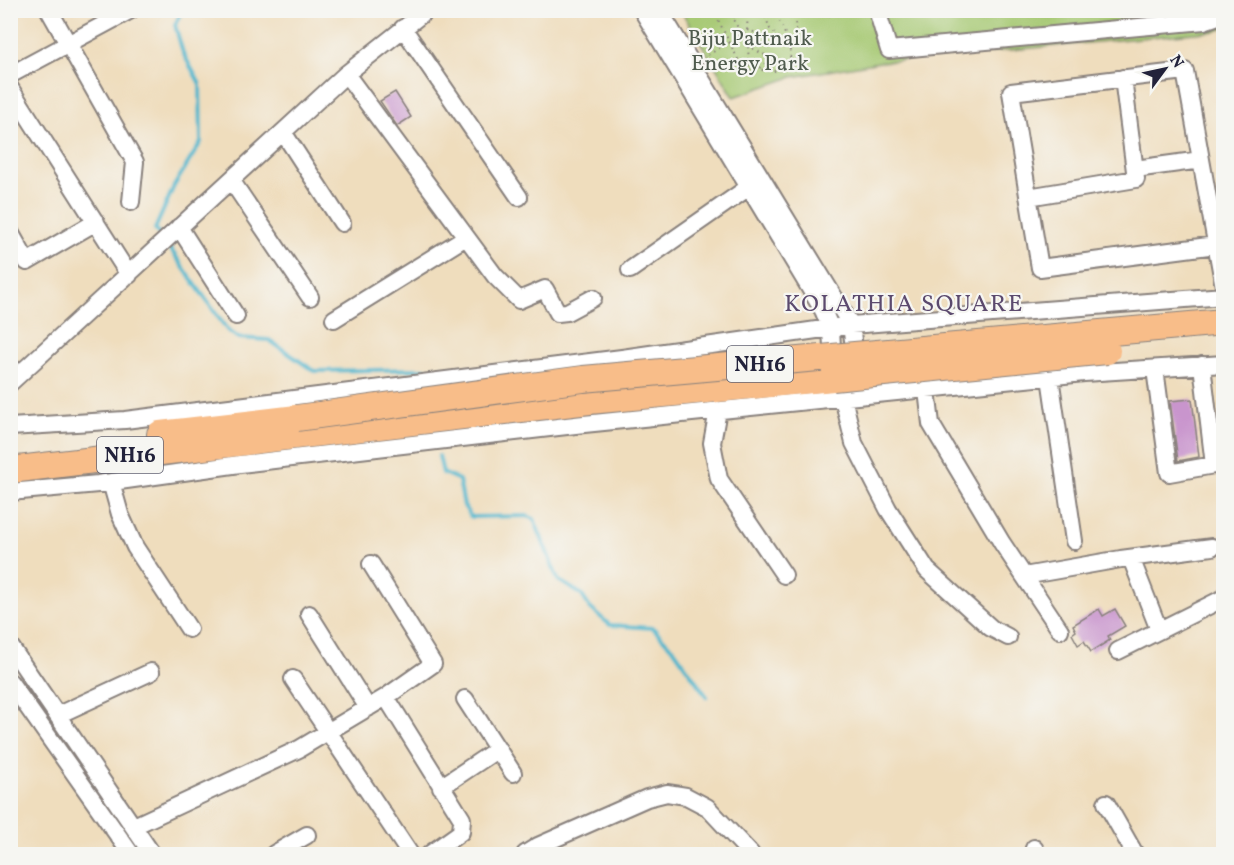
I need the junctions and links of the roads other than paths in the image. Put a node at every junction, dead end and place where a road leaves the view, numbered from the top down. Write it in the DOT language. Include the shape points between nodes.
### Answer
graph roads {
  1 [pos="49,10"];
  2 [pos="131,10"];
  3 [pos="427,10"];
  4 [pos="642,10"];
  5 [pos="659,10"];
  6 [pos="877,10"];
  7 [pos="1224,14"];
  8 [pos="403,28"];
  9 [pos="68,45"];
  10 [pos="346,74"];
  11 [pos="10,75"];
  12 [pos="1124,78"];
  13 [pos="10,88"];
  14 [pos="283,132"];
  15 [pos="1201,160"];
  16 [pos="135,162"];
  17 [pos="1135,169"];
  18 [pos="231,180"];
  19 [pos="749,187"];
  20 [pos="143,188"];
  21 [pos="519,197"];
  22 [pos="1028,197"];
  23 [pos="131,202"];
  24 [pos="96,222"];
  25 [pos="342,223"];
  26 [pos="177,229"];
  27 [pos="10,232"];
  28 [pos="466,237"];
  29 [pos="1216,245"];
  30 [pos="630,270"];
  31 [pos="129,274"];
  32 [pos="1224,287"];
  33 [pos="1224,296"];
  34 [pos="310,297"];
  35 [pos="593,298"];
  36 [pos="236,316"];
  37 [pos="334,319"];
  38 [pos="1224,322"];
  39 [pos="851,325"];
  40 [pos="831,329"];
  41 [pos="1224,339"];
  42 [pos="1224,364"];
  43 [pos="1202,365"];
  44 [pos="1155,369"];
  45 [pos="1050,377"];
  46 [pos="10,383"];
  47 [pos="927,390"];
  48 [pos="860,397"];
  49 [pos="839,399"];
  50 [pos="718,410"];
  51 [pos="253,414"];
  52 [pos="10,427"];
  53 [pos="298,427"];
  54 [pos="239,455"];
  55 [pos="14,464"];
  56 [pos="111,482"];
  57 [pos="10,492"];
  58 [pos="1074,541"];
  59 [pos="1212,547"];
  60 [pos="1131,558"];
  61 [pos="371,564"];
  62 [pos="784,575"];
  63 [pos="1024,576"];
  64 [pos="1224,598"];
  65 [pos="309,614"];
  66 [pos="189,629"];
  67 [pos="1060,630"];
  68 [pos="1159,630"];
  69 [pos="1008,637"];
  70 [pos="10,646"];
  71 [pos="1118,651"];
  72 [pos="151,672"];
  73 [pos="293,679"];
  74 [pos="10,682"];
  75 [pos="386,697"];
  76 [pos="465,699"];
  77 [pos="368,708"];
  78 [pos="58,715"];
  79 [pos="326,733"];
  80 [pos="498,749"];
  81 [pos="513,773"];
  82 [pos="441,787"];
  83 [pos="1106,803"];
  84 [pos="134,826"];
  85 [pos="307,835"];
  86 [pos="130,855"];
  87 [pos="153,855"];
  88 [pos="274,855"];
  89 [pos="410,855"];
  90 [pos="430,855"];
  91 [pos="525,855"];
  92 [pos="751,855"];
  93 [pos="1135,855"];
  1 -- 9 [label="street"];
  2 -- 9 [label="street"];
  3 -- 8 [label="street"];
  4 -- 19 [label="street"];
  5 -- 39 [label="street"];
  6 -- 7 [label="street" via="889,50 1204,21"];
  8 -- 10 [label="street"];
  8 -- 21 [label="street"];
  9 -- 11 [label="street"];
  9 -- 16 [label="street"];
  10 -- 14 [label="street"];
  10 -- 28 [label="street"];
  12 -- 15 [label="street" via="1185,71"];
  12 -- 17 [label="street"];
  12 -- 22 [label="street" via="1011,92"];
  13 -- 24 [label="street"];
  14 -- 18 [label="street"];
  14 -- 25 [label="street"];
  15 -- 17 [label="street"];
  15 -- 29 [label="street"];
  16 -- 20 [label="street"];
  16 -- 23 [label="street"];
  17 -- 22 [label="street" via="1136,179"];
  18 -- 26 [label="street"];
  18 -- 34 [label="street"];
  19 -- 30 [label="street"];
  19 -- 40 [label="street"];
  22 -- 29 [label="street" via="1040,268"];
  24 -- 27 [label="street" via="27,262"];
  24 -- 31 [label="street"];
  26 -- 31 [label="street"];
  26 -- 36 [label="street"];
  28 -- 35 [label="street" via="519,300 545,289 558,313"];
  28 -- 37 [label="street"];
  29 -- 32 [label="street"];
  31 -- 46 [label="street"];
  33 -- 39 [label="street"];
  38 -- 53 [label="highway, NH16, bridge" via="583,379"];
  39 -- 40 [label="street"];
  39 -- 48 [label="street"];
  40 -- 49 [label="street"];
  40 -- 51 [label="street" via="431,381"];
  41 -- 53 [label="highway, NH16, bridge"];
  42 -- 43 [label="street"];
  43 -- 44 [label="street"];
  43 -- 44 [label="street" via="1214,465 1169,472"];
  44 -- 45 [label="street"];
  45 -- 47 [label="street"];
  45 -- 58 [label="street"];
  47 -- 48 [label="street"];
  47 -- 63 [label="street" via="931,424"];
  48 -- 49 [label="street"];
  49 -- 50 [label="street"];
  49 -- 69 [label="street" via="854,443 888,509 927,570 991,628"];
  50 -- 54 [label="street"];
  50 -- 62 [label="street" via="712,443 719,479"];
  51 -- 52 [label="street"];
  51 -- 53 [label="highway, NH16"];
  51 -- 55 [label="highway, NH16"];
  53 -- 54 [label="highway, NH16"];
  54 -- 55 [label="highway, NH16"];
  54 -- 56 [label="street"];
  56 -- 57 [label="street"];
  56 -- 66 [label="street" via="135,547"];
  59 -- 60 [label="street"];
  60 -- 63 [label="street"];
  60 -- 68 [label="street"];
  61 -- 75 [label="street" via="433,664"];
  63 -- 67 [label="street"];
  64 -- 68 [label="street"];
  65 -- 77 [label="street"];
  68 -- 71 [label="street"];
  70 -- 78 [label="street"];
  72 -- 78 [label="street"];
  73 -- 79 [label="street"];
  74 -- 86 [label="street"];
  75 -- 77 [label="street"];
  75 -- 82 [label="street"];
  76 -- 80 [label="street"];
  77 -- 79 [label="street"];
  78 -- 84 [label="street"];
  79 -- 84 [label="street" via="300,749"];
  79 -- 89 [label="street"];
  80 -- 81 [label="street"];
  80 -- 82 [label="street"];
  82 -- 90 [label="street" via="463,827 456,837"];
  83 -- 93 [label="street"];
  84 -- 87 [label="street"];
  85 -- 88 [label="street"];
  91 -- 92 [label="street" via="647,798 668,793 686,796 707,807"];
}
